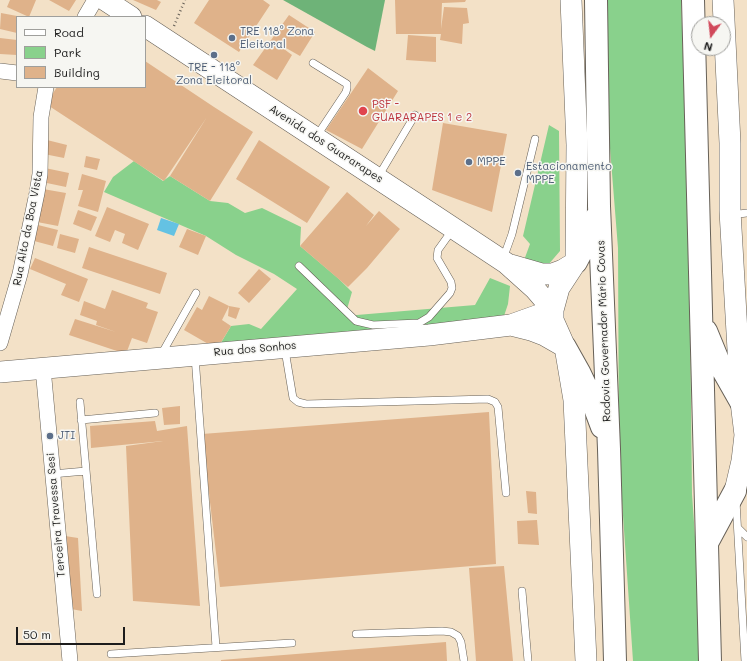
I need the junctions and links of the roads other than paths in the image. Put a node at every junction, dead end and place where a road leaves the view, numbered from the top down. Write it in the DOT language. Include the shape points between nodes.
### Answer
graph roads {
  1 [pos="95,0"];
  2 [pos="105,0"];
  3 [pos="571,0"];
  4 [pos="596,0"];
  5 [pos="693,0"];
  6 [pos="723,0"];
  7 [pos="85,16"];
  8 [pos="129,16"];
  9 [pos="146,27"];
  10 [pos="313,63"];
  11 [pos="0,71"];
  12 [pos="16,73"];
  13 [pos="46,88"];
  14 [pos="415,115"];
  15 [pos="316,138"];
  16 [pos="535,139"];
  17 [pos="378,178"];
  18 [pos="599,206"];
  19 [pos="738,214"];
  20 [pos="453,228"];
  21 [pos="504,262"];
  22 [pos="576,262"];
  23 [pos="299,266"];
  24 [pos="196,293"];
  25 [pos="553,310"];
  26 [pos="701,317"];
  27 [pos="511,325"];
  28 [pos="0,343"];
  29 [pos="284,347"];
  30 [pos="565,347"];
  31 [pos="195,354"];
  32 [pos="160,357"];
  33 [pos="43,368"];
  34 [pos="0,372"];
  35 [pos="80,402"];
  36 [pos="744,404"];
  37 [pos="155,413"];
  38 [pos="81,420"];
  39 [pos="609,449"];
  40 [pos="747,470"];
  41 [pos="86,471"];
  42 [pos="52,474"];
  43 [pos="735,491"];
  44 [pos="506,493"];
  45 [pos="738,528"];
  46 [pos="747,537"];
  47 [pos="706,544"];
  48 [pos="522,591"];
  49 [pos="98,594"];
  50 [pos="356,634"];
  51 [pos="292,643"];
  52 [pos="216,647"];
  53 [pos="746,648"];
  54 [pos="111,654"];
  55 [pos="70,661"];
  56 [pos="464,661"];
  57 [pos="528,661"];
  58 [pos="586,661"];
  59 [pos="615,661"];
  60 [pos="710,661"];
  61 [pos="745,661"];
  1 -- 7 [label="street"];
  2 -- 8 [label="main road"];
  3 -- 22 [label="main road" via="576,144"];
  4 -- 18 [label="highway, Rodovia Governador Mário Covas"];
  5 -- 26 [label="highway"];
  6 -- 19 [label="main road"];
  9 -- 15 [label="main road, Avenida dos Guararapes"];
  10 -- 15 [label="lane" via="347,84 342,98"];
  11 -- 12 [label="street"];
  13 -- 28 [label="street, Rua Alto da Boa Vista" via="41,117 37,193 20,274"];
  14 -- 17 [label="lane"];
  15 -- 17 [label="main road, Avenida dos Guararapes"];
  16 -- 21 [label="lane"];
  17 -- 20 [label="main road, Avenida dos Guararapes"];
  18 -- 22 [label="highway"];
  18 -- 39 [label="highway, Rodovia Governador Mário Covas"];
  19 -- 36 [label="main road"];
  20 -- 21 [label="main road, Avenida dos Guararapes"];
  20 -- 23 [label="lane" via="438,250 436,258 452,288 429,317 419,323 374,325 356,321"];
  21 -- 22 [label="main road, Avenida dos Guararapes" via="549,274 563,270"];
  21 -- 25 [label="main road, Avenida dos Guararapes" via="535,289"];
  22 -- 25 [label="main road" via="559,288"];
  24 -- 32 [label="lane"];
  25 -- 27 [label="main road, Rua dos Sonhos"];
  25 -- 30 [label="main road" via="553,320"];
  26 -- 36 [label="highway" via="720,365"];
  26 -- 47 [label="highway"];
  27 -- 29 [label="main road, Rua dos Sonhos"];
  27 -- 30 [label="main road, Rua dos Sonhos" via="544,335"];
  29 -- 31 [label="main road, Rua dos Sonhos"];
  29 -- 44 [label="lane" via="293,398 298,402 306,404 488,399 495,402 498,407"];
  30 -- 39 [label="highway" via="590,395"];
  30 -- 58 [label="main road" via="576,427"];
  31 -- 32 [label="main road, Rua dos Sonhos"];
  31 -- 52 [label="lane"];
  32 -- 33 [label="main road, Rua dos Sonhos"];
  33 -- 34 [label="main road, Rua dos Sonhos"];
  33 -- 42 [label="street, Terceira Travessa Sesi"];
  35 -- 38 [label="lane"];
  36 -- 43 [label="main road" via="745,441"];
  37 -- 38 [label="lane"];
  38 -- 41 [label="lane"];
  39 -- 59 [label="highway, Rodovia Governador Mário Covas"];
  40 -- 43 [label="main road"];
  41 -- 42 [label="lane"];
  41 -- 49 [label="lane"];
  42 -- 55 [label="street, Terceira Travessa Sesi"];
  43 -- 45 [label="lane"];
  43 -- 47 [label="highway"];
  45 -- 46 [label="lane"];
  45 -- 53 [label="lane"];
  47 -- 60 [label="highway"];
  48 -- 57 [label="lane"];
  50 -- 56 [label="lane" via="451,632 458,636 461,642"];
  51 -- 52 [label="lane"];
  52 -- 54 [label="lane"];
  53 -- 61 [label="lane"];
}
